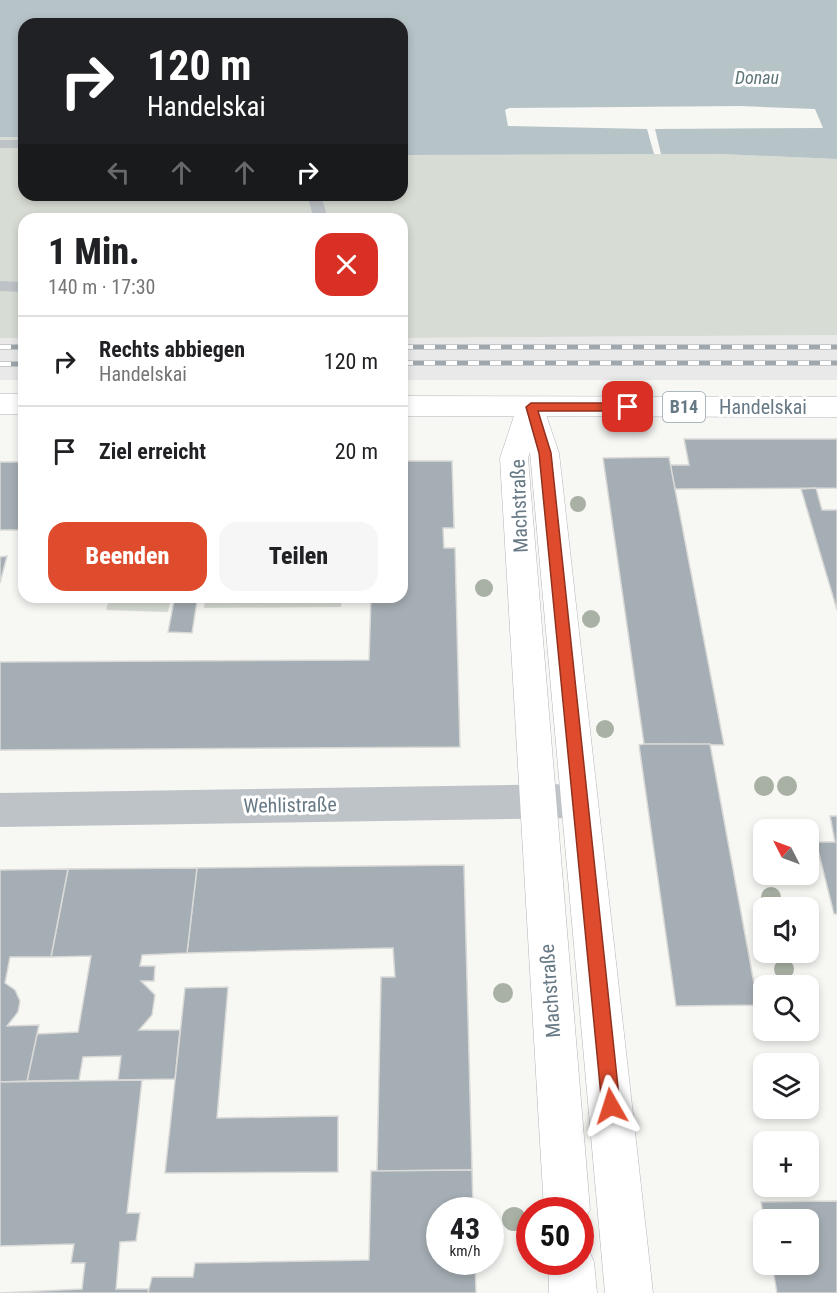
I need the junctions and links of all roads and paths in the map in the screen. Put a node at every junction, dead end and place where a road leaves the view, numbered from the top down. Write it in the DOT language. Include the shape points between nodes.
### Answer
graph roads {
  1 [pos="0,144"];
  2 [pos="18,144"];
  3 [pos="0,286"];
  4 [pos="18,287"];
  5 [pos="0,404"];
  6 [pos="18,404"];
  7 [pos="408,406"];
  8 [pos="531,407"];
  9 [pos="837,407"];
  10 [pos="536,801"];
  11 [pos="580,801"];
  12 [pos="0,810"];
  13 [pos="566,1197"];
  14 [pos="572,1275"];
  15 [pos="573,1293"];
  16 [pos="629,1293"];
  1 -- 2 [label="lane"];
  3 -- 4 [label="lane"];
  5 -- 6 [label="main road"];
  7 -- 8 [label="main road, Handelskai / B14"];
  8 -- 9 [label="main road, Handelskai / B14"];
  8 -- 10 [label="main road, Machstraße" via="514,458"];
  8 -- 11 [label="main road, Machstraße" via="545,453"];
  10 -- 11 [label="street, Wehlistraße"];
  10 -- 12 [label="street, Wehlistraße"];
  10 -- 13 [label="main road, Machstraße"];
  11 -- 16 [label="main road, Machstraße"];
  14 -- 15 [label="main road"];
}
